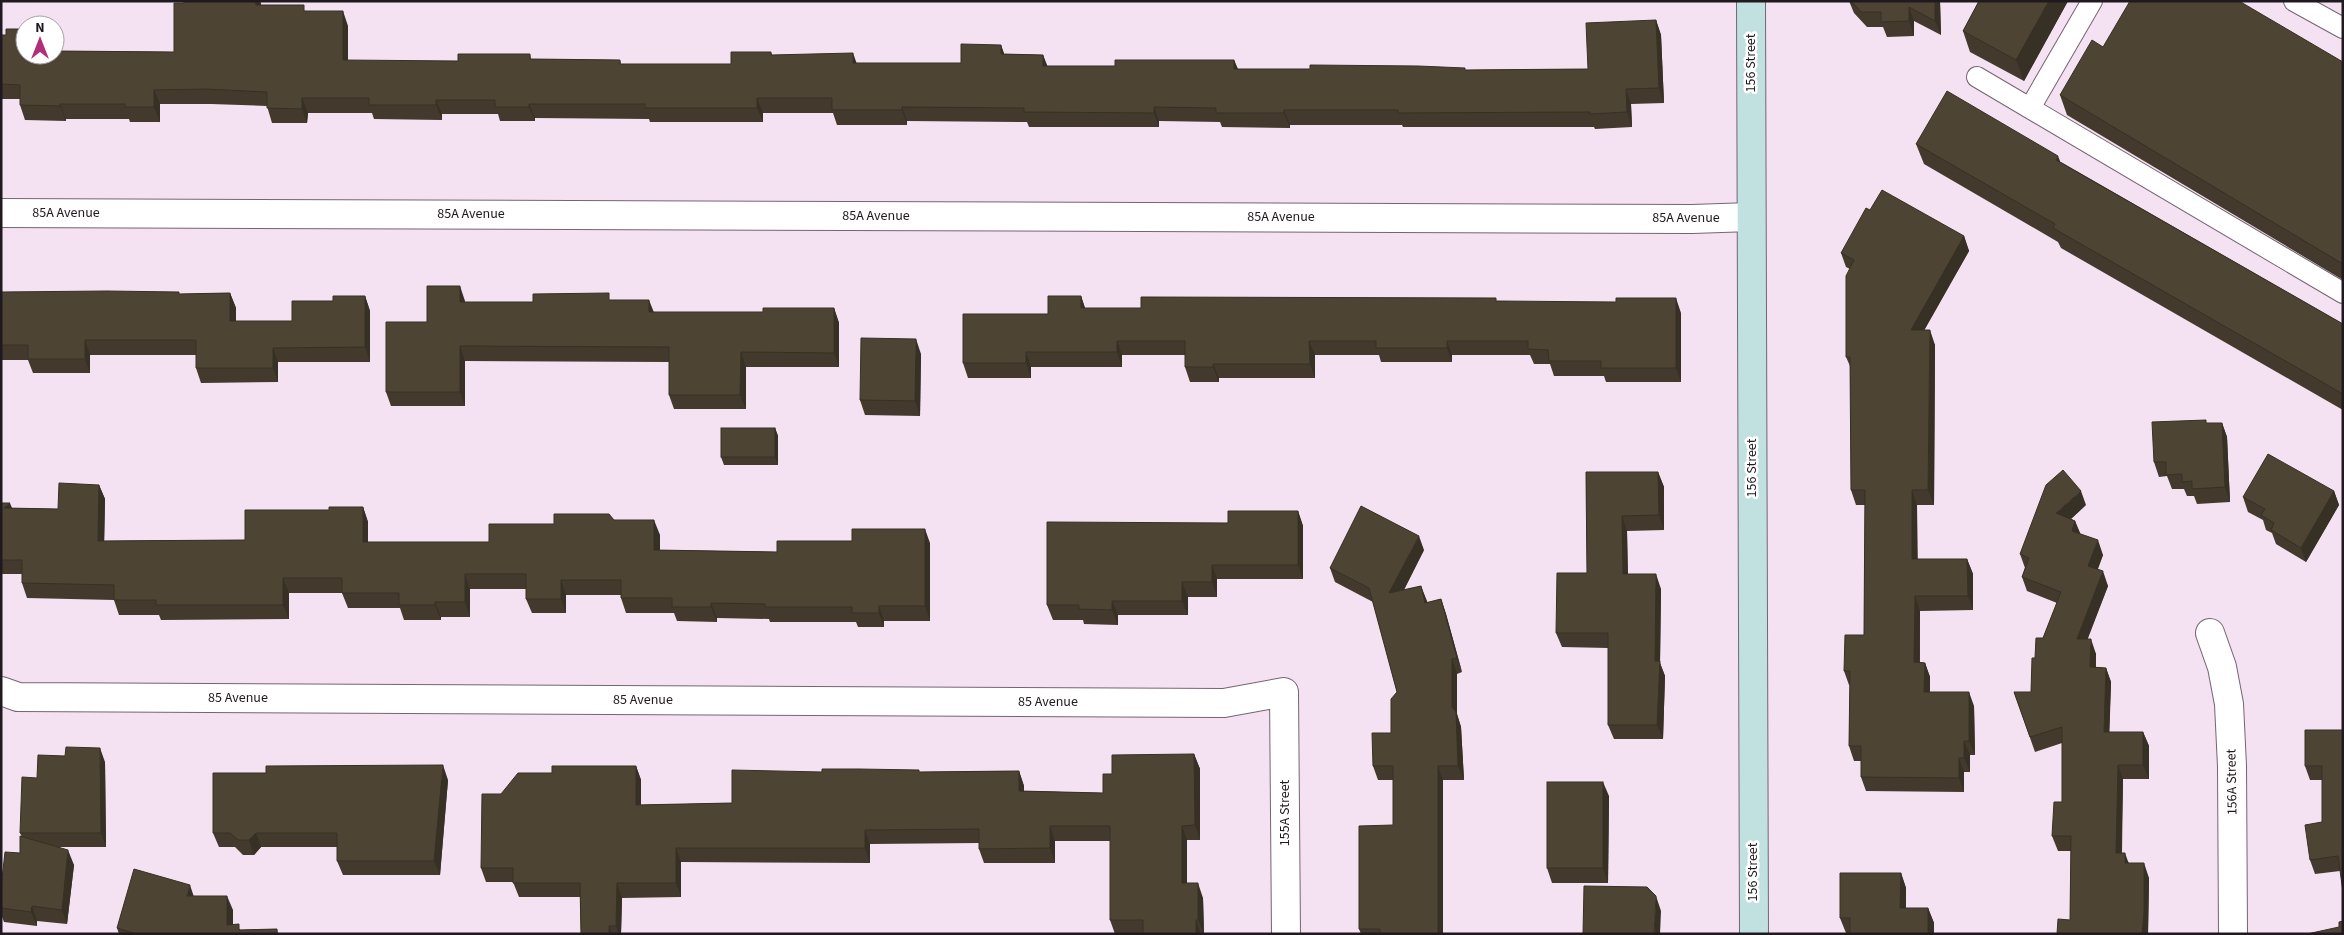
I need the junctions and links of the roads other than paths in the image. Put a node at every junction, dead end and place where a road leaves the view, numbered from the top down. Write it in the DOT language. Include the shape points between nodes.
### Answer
graph roads {
  1 [pos="1751,1"];
  2 [pos="2092,1"];
  3 [pos="2294,1"];
  4 [pos="2343,28"];
  5 [pos="1977,77"];
  6 [pos="2030,108"];
  7 [pos="1,213"];
  8 [pos="1751,217"];
  9 [pos="2343,293"];
  10 [pos="2210,633"];
  11 [pos="1,691"];
  12 [pos="1284,692"];
  13 [pos="1286,934"];
  14 [pos="1754,934"];
  15 [pos="2233,934"];
  1 -- 8 [label="street, 156 Street"];
  2 -- 6 [label="lane"];
  3 -- 4 [label="lane"];
  5 -- 6 [label="lane"];
  6 -- 9 [label="lane"];
  7 -- 8 [label="street, 85A Avenue"];
  8 -- 14 [label="street, 156 Street"];
  10 -- 15 [label="street, 156A Street" via="2222,667 2229,704"];
  11 -- 12 [label="street, 85 Avenue" via="18,697 1224,703"];
  12 -- 13 [label="street, 155A Street"];
}
